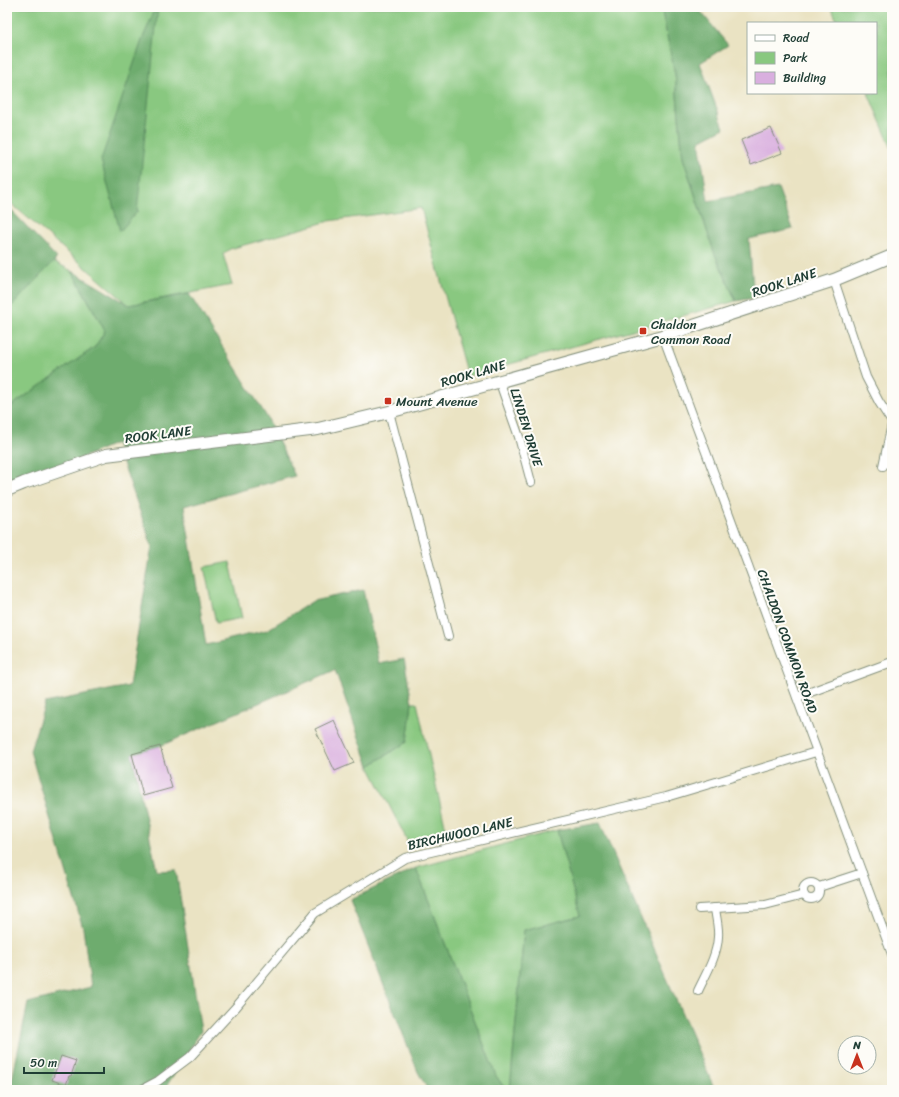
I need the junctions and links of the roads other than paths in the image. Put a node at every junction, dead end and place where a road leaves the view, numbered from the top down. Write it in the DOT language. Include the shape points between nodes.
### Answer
graph roads {
  1 [pos="892,256"];
  2 [pos="834,280"];
  3 [pos="663,336"];
  4 [pos="499,380"];
  5 [pos="389,412"];
  6 [pos="892,423"];
  7 [pos="883,466"];
  8 [pos="531,482"];
  9 [pos="7,490"];
  10 [pos="448,636"];
  11 [pos="892,662"];
  12 [pos="797,697"];
  13 [pos="816,752"];
  14 [pos="862,873"];
  15 [pos="715,908"];
  16 [pos="699,909"];
  17 [pos="892,952"];
  18 [pos="698,991"];
  19 [pos="142,1090"];
  1 -- 2 [label="main road, ROOK LANE"];
  2 -- 3 [label="main road, ROOK LANE"];
  2 -- 6 [label="street" via="866,377"];
  3 -- 4 [label="main road, ROOK LANE"];
  3 -- 12 [label="street, CHALDON COMMON ROAD"];
  4 -- 5 [label="main road, ROOK LANE"];
  4 -- 8 [label="street, LINDEN DRIVE" via="519,437"];
  5 -- 9 [label="main road, ROOK LANE" via="318,428 106,455"];
  5 -- 10 [label="street"];
  6 -- 7 [label="street"];
  11 -- 12 [label="street"];
  12 -- 13 [label="street, CHALDON COMMON ROAD"];
  13 -- 14 [label="street, CHALDON COMMON ROAD"];
  13 -- 19 [label="street, BIRCHWOOD LANE" via="666,797 405,858 315,913 190,1057"];
  14 -- 15 [label="street" via="818,887 808,883 803,889 804,895 765,905"];
  14 -- 17 [label="street, CHALDON COMMON ROAD"];
  15 -- 16 [label="street"];
  15 -- 18 [label="street" via="718,937 712,959"];
}
